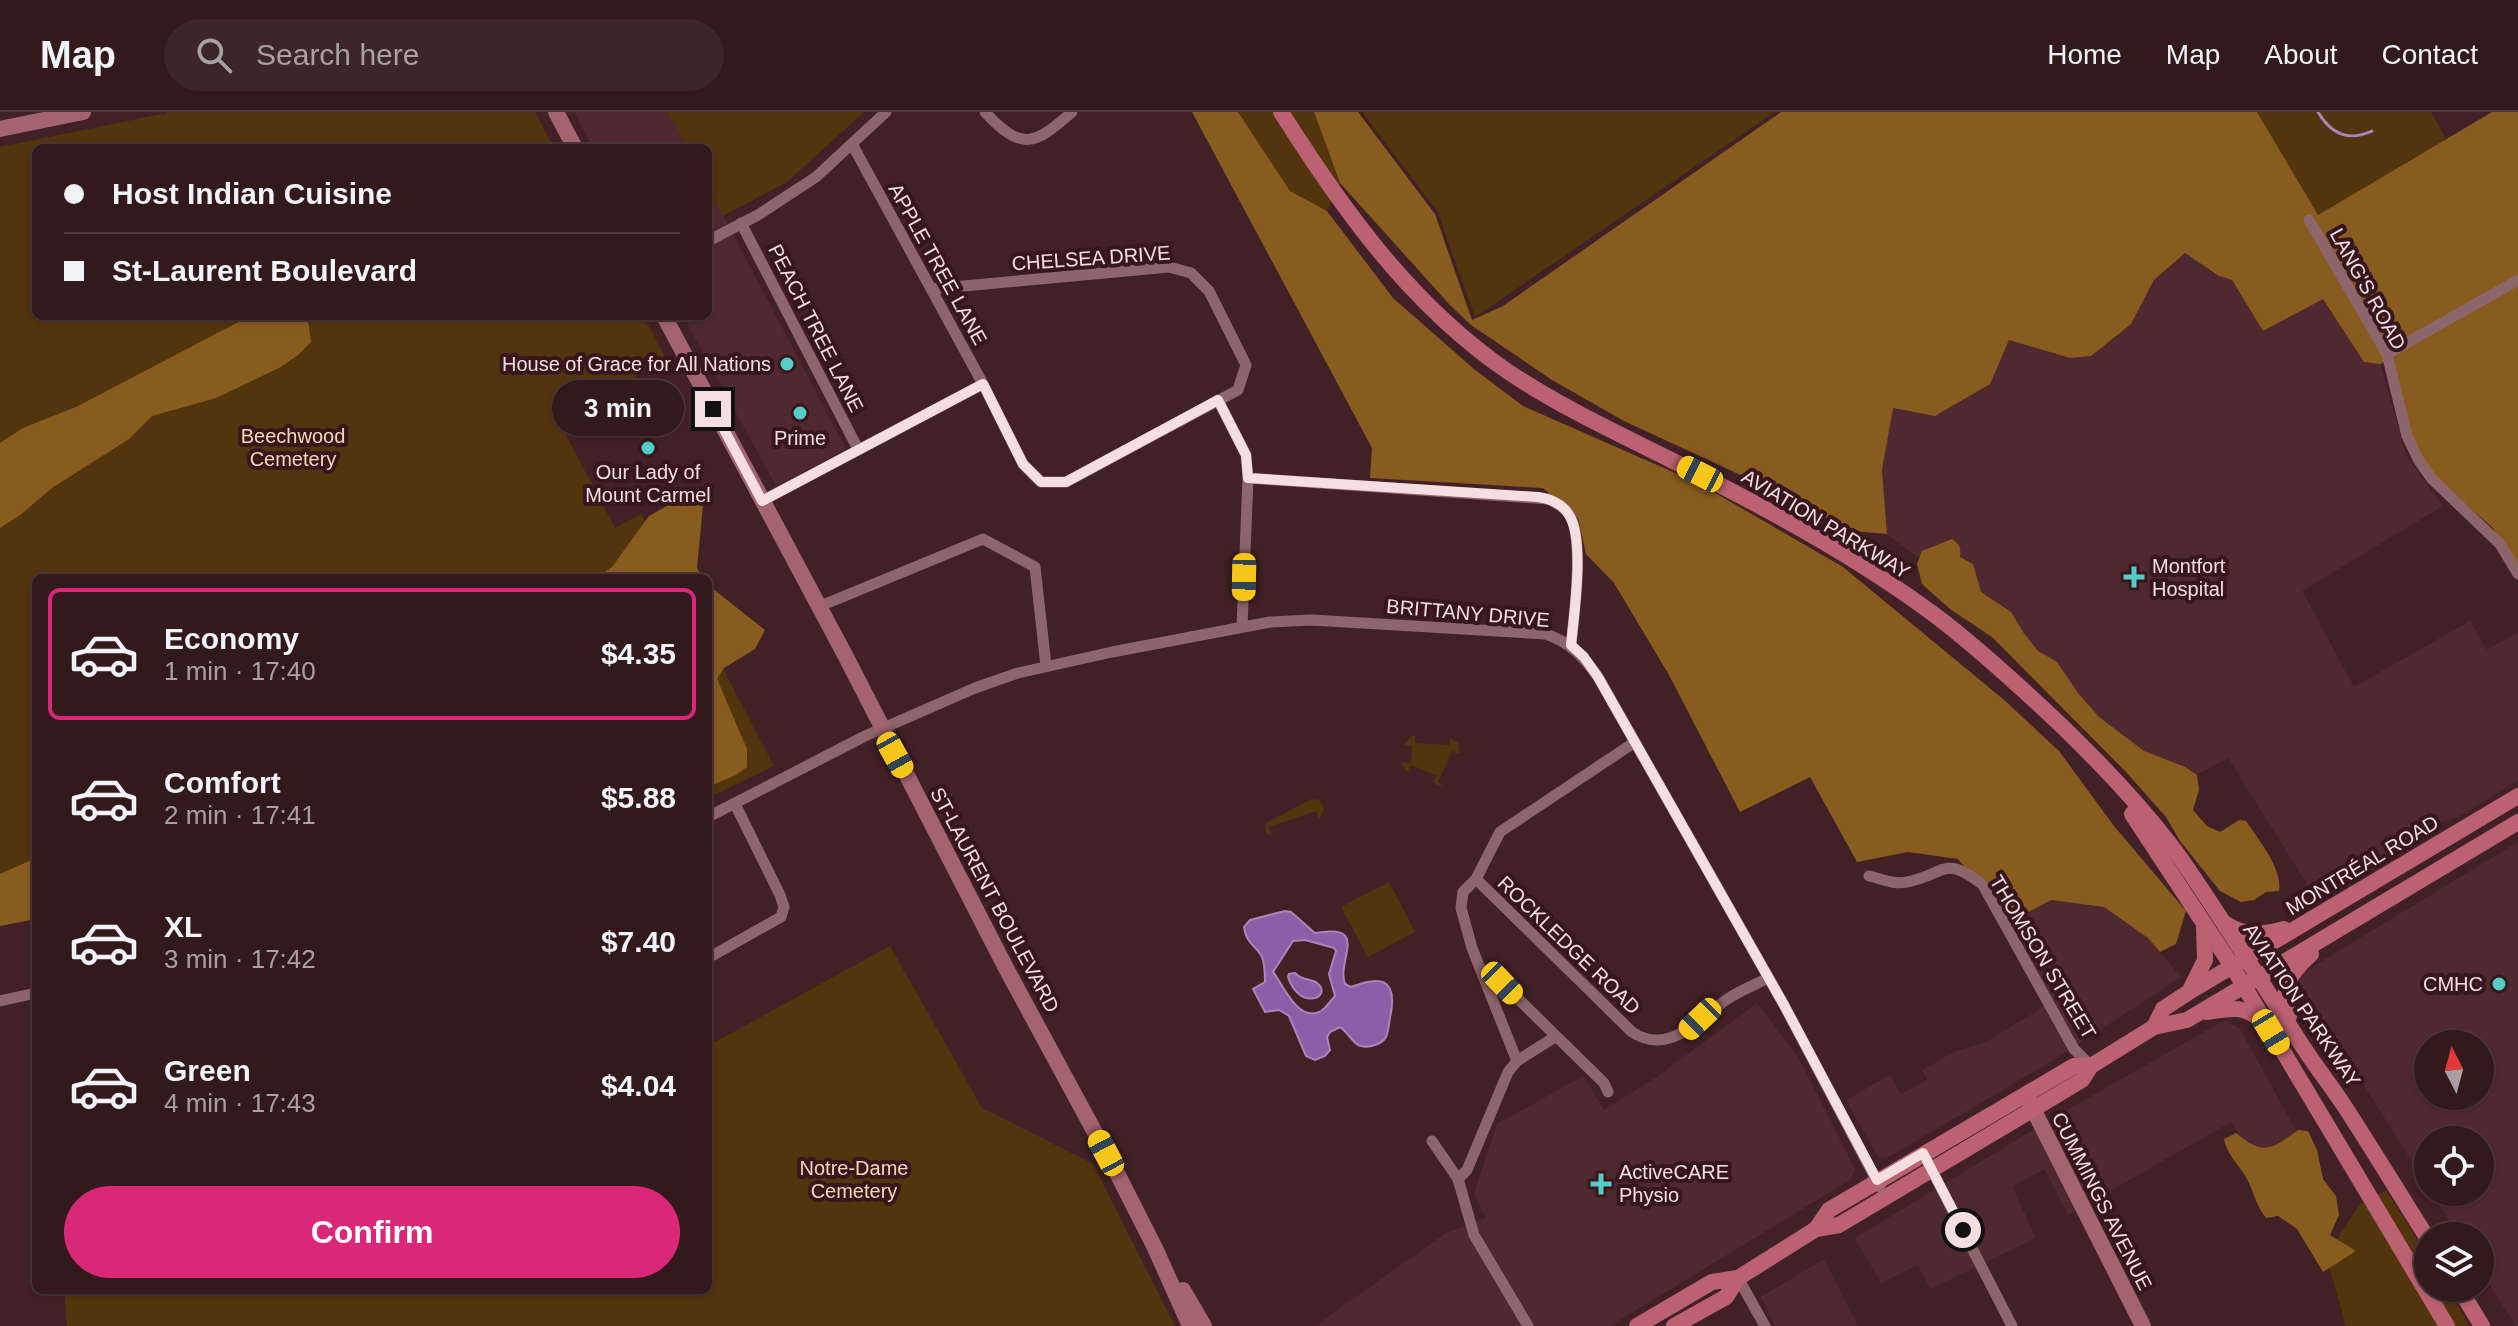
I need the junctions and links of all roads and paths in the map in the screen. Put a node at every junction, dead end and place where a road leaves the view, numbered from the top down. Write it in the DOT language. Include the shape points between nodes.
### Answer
graph roads {
  1 [pos="83,112"];
  2 [pos="556,112"];
  3 [pos="886,112"];
  4 [pos="985,112"];
  5 [pos="1072,112"];
  6 [pos="1281,112"];
  7 [pos="0,129"];
  8 [pos="573,144"];
  9 [pos="852,144"];
  10 [pos="2309,220"];
  11 [pos="741,223"];
  12 [pos="712,239"];
  13 [pos="2518,280"];
  14 [pos="931,289"];
  15 [pos="666,320"];
  16 [pos="2387,354"];
  17 [pos="983,384"];
  18 [pos="1218,400"];
  19 [pos="858,449"];
  20 [pos="1248,478"];
  21 [pos="1041,482"];
  22 [pos="762,501"];
  23 [pos="2518,574"];
  24 [pos="818,607"];
  25 [pos="1242,627"];
  26 [pos="1571,645"];
  27 [pos="1046,666"];
  28 [pos="884,730"];
  29 [pos="2066,731"];
  30 [pos="1635,742"];
  31 [pos="2518,796"];
  32 [pos="735,804"];
  33 [pos="712,815"];
  34 [pos="2518,822"];
  35 [pos="1869,876"];
  36 [pos="1476,879"];
  37 [pos="2201,918"];
  38 [pos="2222,921"];
  39 [pos="2301,925"];
  40 [pos="2342,927"];
  41 [pos="712,956"];
  42 [pos="2247,958"];
  43 [pos="2232,966"];
  44 [pos="1483,976"];
  45 [pos="2260,977"];
  46 [pos="1768,978"];
  47 [pos="2244,987"];
  48 [pos="2189,992"];
  49 [pos="32,994"];
  50 [pos="0,1001"];
  51 [pos="2198,1014"];
  52 [pos="2154,1027"];
  53 [pos="2271,1032"];
  54 [pos="1555,1037"];
  55 [pos="2298,1040"];
  56 [pos="1517,1061"];
  57 [pos="2091,1066"];
  58 [pos="1608,1092"];
  59 [pos="2025,1094"];
  60 [pos="2033,1109"];
  61 [pos="1432,1141"];
  62 [pos="1923,1153"];
  63 [pos="1934,1171"];
  64 [pos="1458,1179"];
  65 [pos="1877,1180"];
  66 [pos="1887,1198"];
  67 [pos="2417,1222"];
  68 [pos="1816,1229"];
  69 [pos="1155,1248"];
  70 [pos="1738,1278"];
  71 [pos="2467,1302"];
  72 [pos="1190,1326"];
  73 [pos="1204,1326"];
  74 [pos="1528,1326"];
  75 [pos="1637,1326"];
  76 [pos="1674,1326"];
  77 [pos="1765,1326"];
  78 [pos="2012,1326"];
  79 [pos="2143,1326"];
  80 [pos="2447,1326"];
  81 [pos="2482,1326"];
  1 -- 7 [label="main road"];
  2 -- 8 [label="main road"];
  3 -- 9 [label="street"];
  4 -- 5 [label="street" via="1005,134 1029,140 1048,134"];
  6 -- 29 [label="main road, AVIATION PARKWAY" via="1371,244 1473,345 1561,404 1847,555 1955,631"];
  9 -- 11 [label="street" via="816,177"];
  9 -- 14 [label="street, APPLE TREE LANE"];
  10 -- 16 [label="street, LANG'S ROAD"];
  11 -- 12 [label="street"];
  11 -- 19 [label="street, PEACH TREE LANE"];
  13 -- 16 [label="street"];
  14 -- 17 [label="street, APPLE TREE LANE"];
  14 -- 18 [label="street, CHELSEA DRIVE" via="1169,267 1191,273 1209,291 1246,365 1238,390"];
  15 -- 22 [label="main road, ST-LAURENT BOULEVARD"];
  16 -- 23 [label="street, LANG'S ROAD" via="2407,436 2418,459 2500,544"];
  17 -- 19 [label="street"];
  17 -- 21 [label="street, APPLE TREE LANE" via="1023,464"];
  18 -- 20 [label="street" via="1246,455"];
  18 -- 21 [label="street, CHELSEA DRIVE" via="1066,482"];
  19 -- 22 [label="street"];
  20 -- 25 [label="street"];
  20 -- 26 [label="street" via="1538,497 1561,506 1578,542"];
  22 -- 24 [label="main road, ST-LAURENT BOULEVARD"];
  24 -- 27 [label="street" via="983,539 1035,567"];
  24 -- 28 [label="main road, ST-LAURENT BOULEVARD"];
  25 -- 26 [label="street, BRITTANY DRIVE" via="1312,620 1409,625 1546,634"];
  25 -- 27 [label="street, BRITTANY DRIVE"];
  26 -- 30 [label="street, BRITTANY DRIVE" via="1598,677"];
  27 -- 28 [label="street, BRITTANY DRIVE" via="975,688"];
  28 -- 32 [label="street, BRITTANY DRIVE"];
  28 -- 69 [label="main road, ST-LAURENT BOULEVARD"];
  29 -- 37 [label="main road, AVIATION PARKWAY" via="2128,808"];
  29 -- 38 [label="main road, AVIATION PARKWAY" via="2145,814"];
  30 -- 36 [label="street" via="1500,832"];
  30 -- 46 [label="street, BRITTANY DRIVE"];
  31 -- 39 [label="main road, MONTRÉAL ROAD"];
  32 -- 33 [label="street, BRITTANY DRIVE"];
  32 -- 41 [label="street" via="784,907 781,917"];
  34 -- 40 [label="main road, MONTRÉAL ROAD"];
  35 -- 57 [label="street, THOMSON STREET" via="1909,882 1953,867 1983,885 2072,1045"];
  36 -- 44 [label="street" via="1463,892 1461,908"];
  36 -- 46 [label="street, ROCKLEDGE ROAD" via="1644,1040 1684,1035 1733,995"];
  37 -- 43 [label="main road, AVIATION PARKWAY"];
  37 -- 48 [label="main road" via="2205,960"];
  38 -- 39 [label="main road" via="2251,935"];
  38 -- 42 [label="main road, AVIATION PARKWAY"];
  39 -- 42 [label="main road, MONTRÉAL ROAD"];
  40 -- 45 [label="main road, MONTRÉAL ROAD"];
  40 -- 55 [label="main road" via="2296,968 2286,984 2285,1005"];
  42 -- 43 [label="main road, MONTRÉAL ROAD"];
  42 -- 45 [label="main road, AVIATION PARKWAY"];
  43 -- 47 [label="main road, AVIATION PARKWAY"];
  43 -- 48 [label="main road, MONTRÉAL ROAD"];
  44 -- 54 [label="street" via="1502,983"];
  44 -- 56 [label="street"];
  45 -- 47 [label="main road, MONTRÉAL ROAD"];
  45 -- 55 [label="main road, AVIATION PARKWAY"];
  46 -- 65 [label="street, BRITTANY DRIVE"];
  47 -- 51 [label="main road, MONTRÉAL ROAD"];
  47 -- 53 [label="main road, AVIATION PARKWAY"];
  48 -- 52 [label="main road, MONTRÉAL ROAD" via="2163,1009"];
  49 -- 50 [label="street"];
  51 -- 52 [label="main road, MONTRÉAL ROAD"];
  51 -- 53 [label="main road" via="2241,1008"];
  52 -- 57 [label="main road, MONTRÉAL ROAD"];
  53 -- 80 [label="main road, AVIATION PARKWAY"];
  54 -- 56 [label="street"];
  54 -- 58 [label="street"];
  55 -- 67 [label="main road, AVIATION PARKWAY"];
  56 -- 64 [label="street" via="1493,1103 1467,1170"];
  57 -- 59 [label="main road, MONTRÉAL ROAD" via="2074,1066"];
  57 -- 60 [label="main road, MONTRÉAL ROAD" via="2082,1080"];
  59 -- 60 [label="main road, CUMMINGS AVENUE"];
  59 -- 62 [label="main road, MONTRÉAL ROAD"];
  60 -- 63 [label="main road, MONTRÉAL ROAD"];
  60 -- 79 [label="main road, CUMMINGS AVENUE"];
  61 -- 64 [label="street"];
  62 -- 63 [label="street"];
  62 -- 65 [label="main road, MONTRÉAL ROAD"];
  63 -- 66 [label="main road, MONTRÉAL ROAD"];
  63 -- 78 [label="street"];
  64 -- 74 [label="street" via="1474,1235"];
  65 -- 66 [label="street, BRITTANY DRIVE"];
  65 -- 68 [label="main road, MONTRÉAL ROAD" via="1829,1210"];
  66 -- 68 [label="main road, MONTRÉAL ROAD" via="1839,1225"];
  68 -- 70 [label="main road, MONTRÉAL ROAD"];
  69 -- 72 [label="main road, ST-LAURENT BOULEVARD"];
  69 -- 73 [label="main road, ST-LAURENT BOULEVARD"];
  70 -- 75 [label="main road, MONTRÉAL ROAD" via="1712,1282"];
  70 -- 76 [label="main road, MONTRÉAL ROAD" via="1726,1297"];
  70 -- 77 [label="street"];
  71 -- 81 [label="main road"];
}
